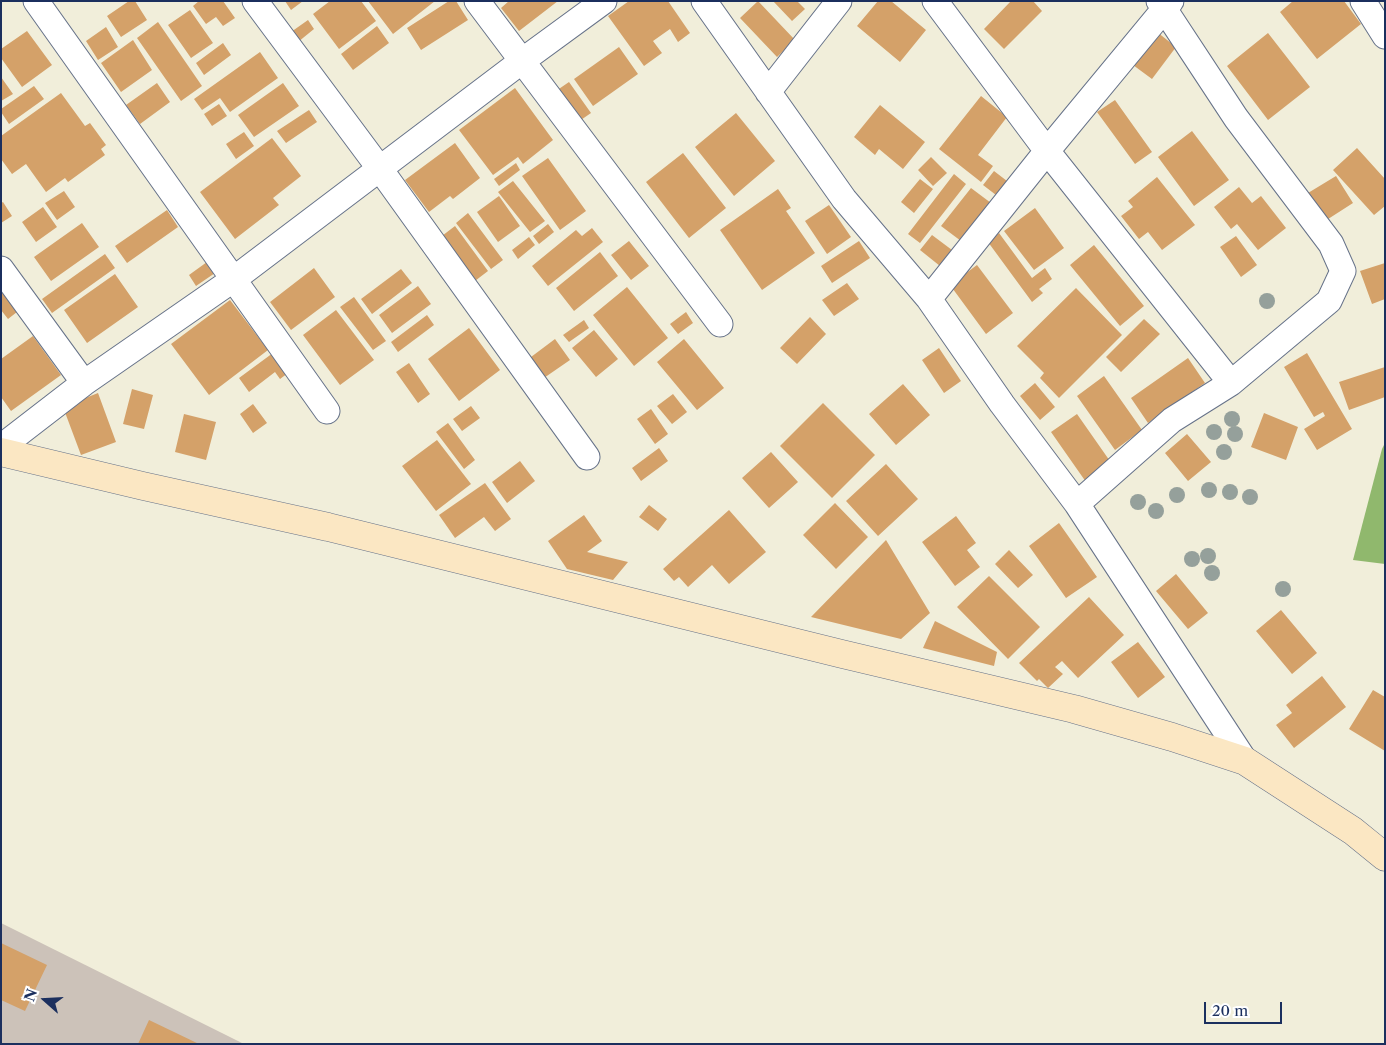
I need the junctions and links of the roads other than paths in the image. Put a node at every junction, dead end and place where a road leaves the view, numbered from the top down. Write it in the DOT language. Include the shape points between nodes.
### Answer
graph roads {
  1 [pos="36,1"];
  2 [pos="255,1"];
  3 [pos="477,1"];
  4 [pos="604,1"];
  5 [pos="704,1"];
  6 [pos="840,1"];
  7 [pos="936,1"];
  8 [pos="1362,1"];
  9 [pos="1165,4"];
  10 [pos="1385,36"];
  11 [pos="522,61"];
  12 [pos="768,92"];
  13 [pos="1047,151"];
  14 [pos="380,168"];
  15 [pos="1,268"];
  16 [pos="234,280"];
  17 [pos="929,299"];
  18 [pos="720,324"];
  19 [pos="84,383"];
  20 [pos="1231,383"];
  21 [pos="326,411"];
  22 [pos="1,447"];
  23 [pos="1,452"];
  24 [pos="587,458"];
  25 [pos="1077,504"];
  26 [pos="1245,761"];
  27 [pos="1385,857"];
  1 -- 16 [label="street"];
  2 -- 14 [label="street"];
  3 -- 11 [label="street"];
  4 -- 11 [label="street"];
  5 -- 12 [label="street"];
  6 -- 12 [label="street"];
  7 -- 13 [label="street"];
  8 -- 10 [label="street"];
  9 -- 13 [label="street"];
  9 -- 20 [label="street" via="1236,118 1331,244 1343,272 1329,301"];
  11 -- 14 [label="street"];
  11 -- 18 [label="street"];
  12 -- 17 [label="street" via="844,199"];
  13 -- 17 [label="street"];
  13 -- 20 [label="street"];
  14 -- 16 [label="street"];
  14 -- 24 [label="street"];
  15 -- 19 [label="street"];
  16 -- 19 [label="street"];
  16 -- 21 [label="street"];
  17 -- 25 [label="street"];
  19 -- 22 [label="street"];
  20 -- 25 [label="street" via="1172,420"];
  23 -- 26 [label="street" via="328,527 1074,709"];
  25 -- 26 [label="street"];
  26 -- 27 [label="street" via="1353,831"];
}
